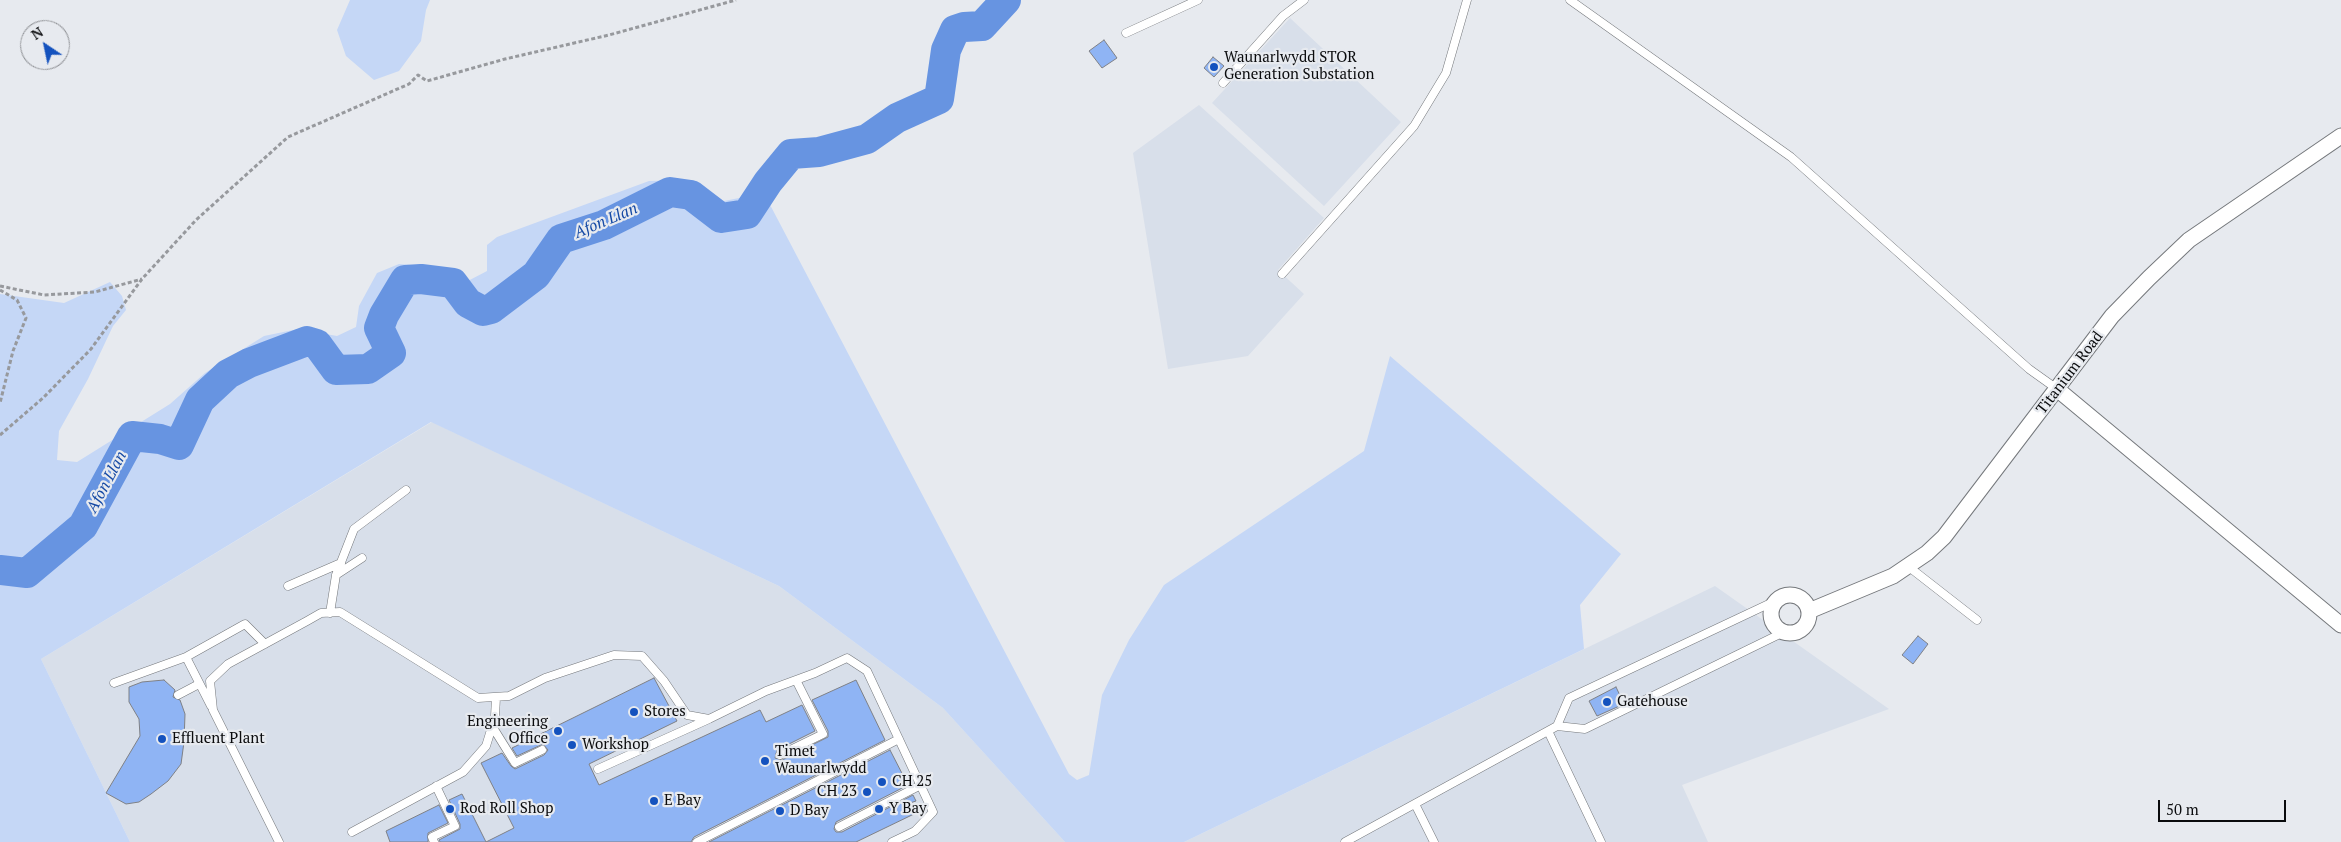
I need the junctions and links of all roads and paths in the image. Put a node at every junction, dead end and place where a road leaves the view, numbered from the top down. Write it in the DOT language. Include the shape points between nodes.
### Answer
graph roads {
  1 [pos="736,0"];
  2 [pos="1198,0"];
  3 [pos="1304,0"];
  4 [pos="1467,0"];
  5 [pos="1570,0"];
  6 [pos="1126,33"];
  7 [pos="1223,83"];
  8 [pos="2341,136"];
  9 [pos="1282,274"];
  10 [pos="142,279"];
  11 [pos="0,286"];
  12 [pos="0,290"];
  13 [pos="2057,389"];
  14 [pos="0,403"];
  15 [pos="0,435"];
  16 [pos="406,490"];
  17 [pos="362,558"];
  18 [pos="341,563"];
  19 [pos="1909,567"];
  20 [pos="336,575"];
  21 [pos="288,586"];
  22 [pos="1775,601"];
  23 [pos="1809,611"];
  24 [pos="330,613"];
  25 [pos="1977,620"];
  26 [pos="2341,625"];
  27 [pos="1784,632"];
  28 [pos="265,644"];
  29 [pos="186,657"];
  30 [pos="796,680"];
  31 [pos="114,683"];
  32 [pos="199,684"];
  33 [pos="178,695"];
  34 [pos="496,697"];
  35 [pos="213,710"];
  36 [pos="709,719"];
  37 [pos="492,726"];
  38 [pos="1557,726"];
  39 [pos="1548,731"];
  40 [pos="899,739"];
  41 [pos="542,750"];
  42 [pos="780,755"];
  43 [pos="598,770"];
  44 [pos="921,785"];
  45 [pos="436,786"];
  46 [pos="1415,804"];
  47 [pos="839,827"];
  48 [pos="352,832"];
  49 [pos="713,834"];
  50 [pos="279,842"];
  51 [pos="434,842"];
  52 [pos="697,842"];
  53 [pos="717,842"];
  54 [pos="892,842"];
  55 [pos="1345,842"];
  56 [pos="1434,842"];
  57 [pos="1600,842"];
  1 -- 10 [label="path" via="427,81 418,76 409,84 288,137 196,220"];
  2 -- 6 [label="lane"];
  3 -- 7 [label="lane" via="1283,16"];
  4 -- 9 [label="lane" via="1446,73 1414,126"];
  5 -- 13 [label="lane" via="1791,157 2029,369"];
  8 -- 13 [label="street, Titanium Road" via="2189,240 2112,316"];
  10 -- 11 [label="path" via="95,292 44,295"];
  10 -- 15 [label="path" via="91,349 43,398"];
  12 -- 14 [label="path" via="17,300 26,318 12,351"];
  13 -- 19 [label="street, Titanium Road" via="1944,536"];
  13 -- 26 [label="street"];
  16 -- 18 [label="lane" via="354,528"];
  17 -- 20 [label="lane"];
  18 -- 20 [label="lane"];
  18 -- 21 [label="lane"];
  19 -- 23 [label="street, Titanium Road"];
  19 -- 25 [label="lane"];
  20 -- 24 [label="lane"];
  22 -- 23 [label="street" via="1785,595 1796,596"];
  22 -- 27 [label="street" via="1771,617"];
  22 -- 38 [label="lane" via="1569,698"];
  23 -- 27 [label="street" via="1809,619 1801,629"];
  24 -- 28 [label="lane" via="321,613"];
  24 -- 34 [label="lane" via="340,612 478,698"];
  27 -- 38 [label="lane" via="1585,729"];
  28 -- 29 [label="lane" via="245,624"];
  28 -- 35 [label="lane" via="228,664 210,681"];
  29 -- 31 [label="lane"];
  29 -- 32 [label="lane"];
  30 -- 36 [label="lane"];
  30 -- 40 [label="lane" via="847,658 866,671"];
  30 -- 42 [label="lane" via="823,734"];
  32 -- 33 [label="lane"];
  32 -- 35 [label="lane"];
  34 -- 36 [label="lane" via="509,696 545,678 614,655 642,656 687,715"];
  34 -- 37 [label="lane"];
  35 -- 50 [label="lane"];
  36 -- 43 [label="lane"];
  37 -- 41 [label="lane" via="515,763"];
  37 -- 45 [label="lane" via="486,746 463,772"];
  38 -- 39 [label="lane"];
  39 -- 46 [label="lane"];
  39 -- 57 [label="lane"];
  40 -- 44 [label="lane"];
  40 -- 49 [label="lane"];
  44 -- 47 [label="lane"];
  44 -- 54 [label="lane" via="933,812 915,830"];
  45 -- 48 [label="lane"];
  45 -- 51 [label="lane" via="455,826 432,837"];
  46 -- 55 [label="lane"];
  46 -- 56 [label="lane"];
  49 -- 52 [label="lane"];
  49 -- 53 [label="lane"];
}
